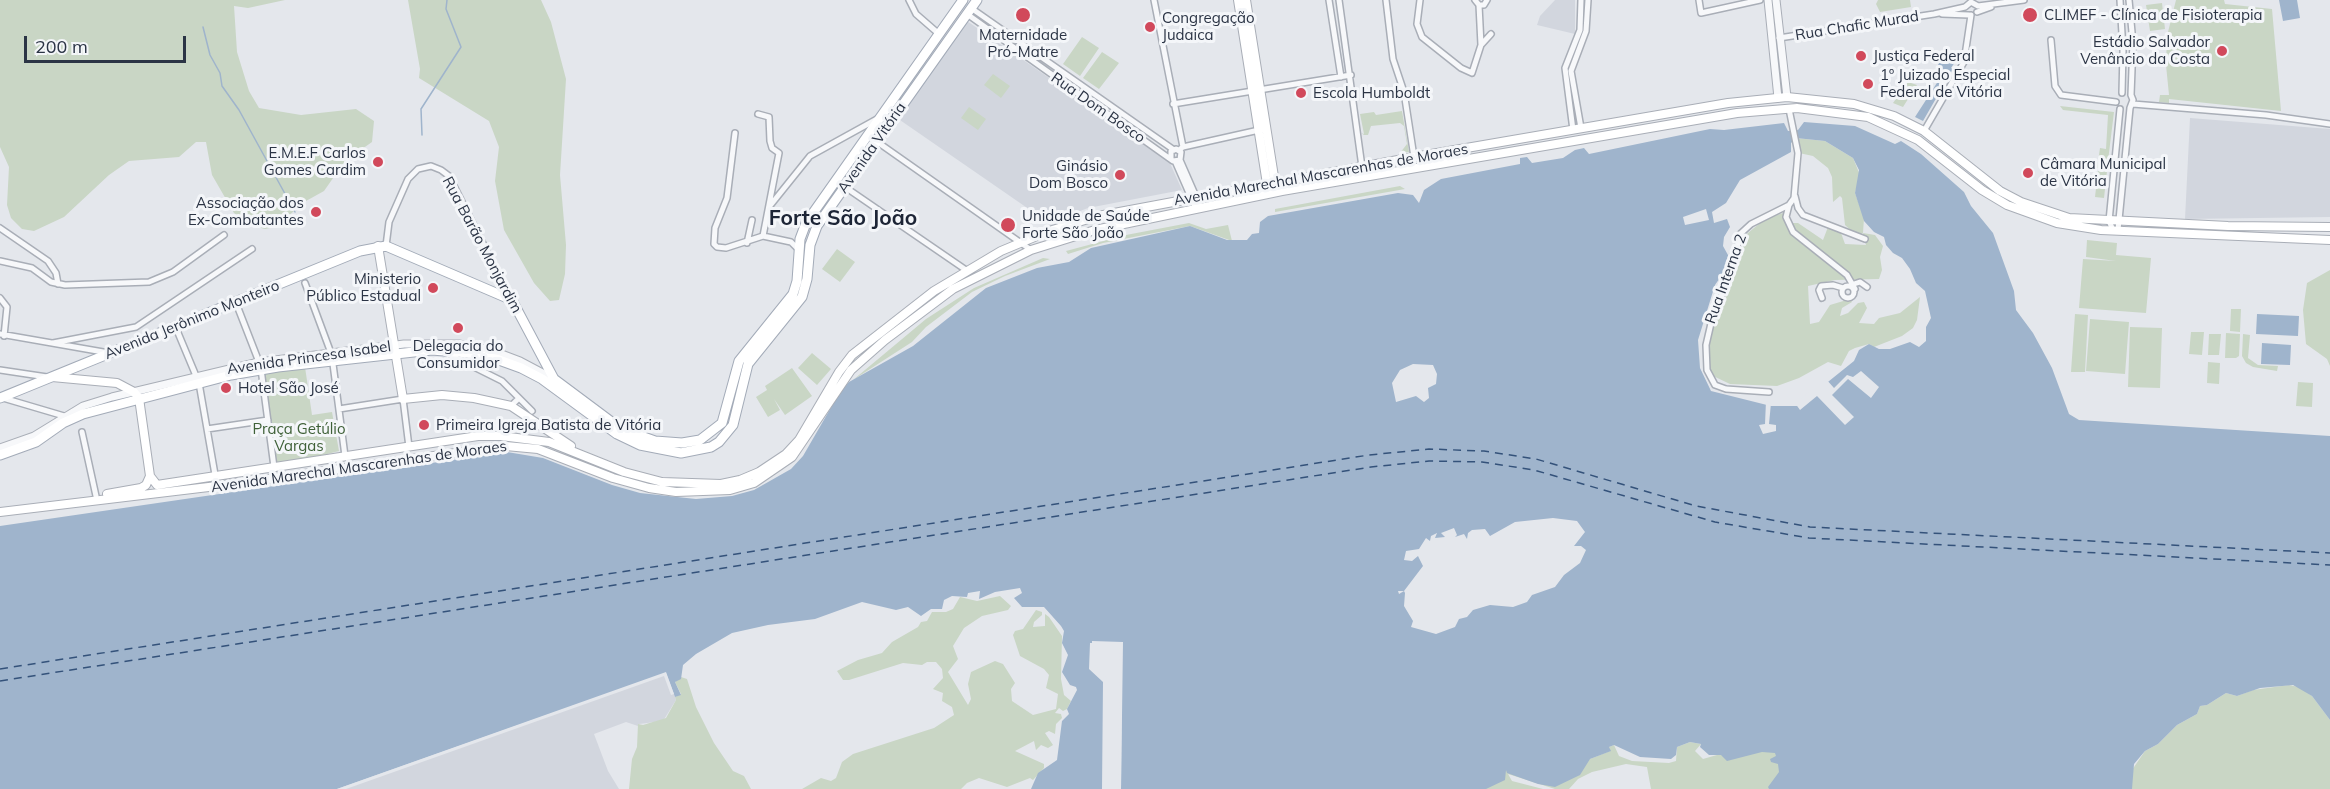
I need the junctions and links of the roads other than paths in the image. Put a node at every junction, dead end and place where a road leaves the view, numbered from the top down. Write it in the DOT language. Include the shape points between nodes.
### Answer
graph roads {
  1 [pos="909,0"];
  2 [pos="1154,0"];
  3 [pos="1238,0"];
  4 [pos="1246,0"];
  5 [pos="1329,0"];
  6 [pos="1339,0"];
  7 [pos="1386,0"];
  8 [pos="1420,0"];
  9 [pos="1487,0"];
  10 [pos="1581,0"];
  11 [pos="1588,0"];
  12 [pos="1699,0"];
  13 [pos="1760,0"];
  14 [pos="1768,0"];
  15 [pos="1776,0"];
  16 [pos="2024,0"];
  17 [pos="2120,0"];
  18 [pos="2129,0"];
  19 [pos="961,2"];
  20 [pos="1477,3"];
  21 [pos="1966,4"];
  22 [pos="972,7"];
  23 [pos="1975,9"];
  24 [pos="1934,14"];
  25 [pos="939,34"];
  26 [pos="1491,34"];
  27 [pos="1776,39"];
  28 [pos="2051,40"];
  29 [pos="1481,45"];
  30 [pos="1351,75"];
  31 [pos="1341,77"];
  32 [pos="1257,90"];
  33 [pos="2122,93"];
  34 [pos="2131,95"];
  35 [pos="1782,97"];
  36 [pos="2116,102"];
  37 [pos="1173,104"];
  38 [pos="2132,106"];
  39 [pos="1789,109"];
  40 [pos="2120,109"];
  41 [pos="1770,110"];
  42 [pos="758,114"];
  43 [pos="880,117"];
  44 [pos="2330,122"];
  45 [pos="1577,129"];
  46 [pos="1259,130"];
  47 [pos="1924,131"];
  48 [pos="735,133"];
  49 [pos="1907,134"];
  50 [pos="876,141"];
  51 [pos="1179,149"];
  52 [pos="1414,157"];
  53 [pos="1176,160"];
  54 [pos="1362,167"];
  55 [pos="2113,171"];
  56 [pos="2124,171"];
  57 [pos="1356,178"];
  58 [pos="1271,183"];
  59 [pos="844,187"];
  60 [pos="1282,191"];
  61 [pos="1795,194"];
  62 [pos="770,196"];
  63 [pos="777,197"];
  64 [pos="1194,198"];
  65 [pos="1789,205"];
  66 [pos="769,207"];
  67 [pos="1199,209"];
  68 [pos="752,220"];
  69 [pos="2109,221"];
  70 [pos="2116,227"];
  71 [pos="2330,227"];
  72 [pos="0,228"];
  73 [pos="813,234"];
  74 [pos="224,235"];
  75 [pos="762,236"];
  76 [pos="801,236"];
  77 [pos="1865,239"];
  78 [pos="2330,240"];
  79 [pos="791,242"];
  80 [pos="1020,242"];
  81 [pos="747,243"];
  82 [pos="384,244"];
  83 [pos="252,249"];
  84 [pos="800,250"];
  85 [pos="1031,250"];
  86 [pos="0,261"];
  87 [pos="966,270"];
  88 [pos="305,283"];
  89 [pos="58,284"];
  90 [pos="1854,286"];
  91 [pos="1867,287"];
  92 [pos="1843,288"];
  93 [pos="0,298"];
  94 [pos="1822,298"];
  95 [pos="512,300"];
  96 [pos="238,308"];
  97 [pos="176,327"];
  98 [pos="2,335"];
  99 [pos="53,343"];
  100 [pos="395,349"];
  101 [pos="438,350"];
  102 [pos="111,353"];
  103 [pos="331,353"];
  104 [pos="333,364"];
  105 [pos="260,366"];
  106 [pos="0,370"];
  107 [pos="51,377"];
  108 [pos="542,379"];
  109 [pos="554,379"];
  110 [pos="198,380"];
  111 [pos="1769,392"];
  112 [pos="137,395"];
  113 [pos="1,398"];
  114 [pos="519,398"];
  115 [pos="403,399"];
  116 [pos="512,406"];
  117 [pos="339,409"];
  118 [pos="532,411"];
  119 [pos="64,416"];
  120 [pos="268,420"];
  121 [pos="207,429"];
  122 [pos="82,432"];
  123 [pos="409,447"];
  124 [pos="0,448"];
  125 [pos="581,453"];
  126 [pos="0,455"];
  127 [pos="345,456"];
  128 [pos="274,467"];
  129 [pos="215,475"];
  130 [pos="150,476"];
  131 [pos="217,486"];
  132 [pos="96,496"];
  133 [pos="79,502"];
  134 [pos="0,512"];
  1 -- 25 [label="street" via="916,14"];
  2 -- 37 [label="street"];
  3 -- 32 [label="main road"];
  4 -- 32 [label="main road"];
  5 -- 31 [label="street"];
  6 -- 30 [label="street"];
  7 -- 52 [label="street" via="1393,59 1404,92"];
  8 -- 29 [label="street" via="1417,28 1423,39 1448,59 1472,73"];
  9 -- 20 [label="street" via="1484,5"];
  10 -- 45 [label="street" via="1580,30 1565,68"];
  11 -- 45 [label="street" via="1586,31 1571,71"];
  12 -- 13 [label="street" via="1701,13"];
  14 -- 27 [label="street"];
  15 -- 27 [label="street"];
  16 -- 23 [label="street, Rua Chafic Murad"];
  17 -- 33 [label="street"];
  18 -- 34 [label="street" via="2133,43"];
  19 -- 22 [label="main road"];
  19 -- 25 [label="main road, Avenida Vitória"];
  20 -- 29 [label="street"];
  21 -- 23 [label="street"];
  21 -- 23 [label="street, Rua Chafic Murad" via="1971,2"];
  21 -- 24 [label="street, Rua Chafic Murad"];
  22 -- 50 [label="main road, Avenida Vitória"];
  22 -- 51 [label="street, Rua Dom Bosco"];
  22 -- 53 [label="street, Rua Dom Bosco"];
  23 -- 24 [label="street, Rua Chafic Murad"];
  23 -- 47 [label="street" via="1960,73"];
  24 -- 27 [label="street, Rua Chafic Murad"];
  25 -- 43 [label="main road, Avenida Vitória"];
  26 -- 29 [label="street"];
  27 -- 35 [label="street"];
  28 -- 36 [label="street" via="2055,86 2061,94"];
  30 -- 31 [label="street"];
  30 -- 54 [label="street"];
  31 -- 32 [label="street"];
  32 -- 37 [label="street"];
  32 -- 46 [label="main road"];
  32 -- 58 [label="main road"];
  33 -- 34 [label="street"];
  33 -- 36 [label="street"];
  34 -- 38 [label="street"];
  35 -- 41 [label="main road"];
  35 -- 45 [label="main road, Avenida Marechal Mascarenhas de Moraes"];
  35 -- 47 [label="main road, Avenida Marechal Mascarenhas de Moraes" via="1854,104 1894,116"];
  36 -- 40 [label="street"];
  37 -- 51 [label="street"];
  38 -- 40 [label="street"];
  38 -- 44 [label="street"];
  38 -- 56 [label="street"];
  39 -- 41 [label="main road, Avenida Marechal Mascarenhas de Moraes"];
  39 -- 49 [label="main road, Avenida Marechal Mascarenhas de Moraes" via="1868,117"];
  39 -- 61 [label="street" via="1798,165"];
  40 -- 55 [label="street"];
  41 -- 57 [label="main road, Avenida Marechal Mascarenhas de Moraes"];
  42 -- 62 [label="street" via="770,117 770,141 779,153"];
  43 -- 63 [label="street" via="810,156"];
  43 -- 76 [label="main road, Avenida Vitória" via="812,213"];
  45 -- 52 [label="main road, Avenida Marechal Mascarenhas de Moraes"];
  46 -- 51 [label="street"];
  46 -- 58 [label="main road"];
  47 -- 49 [label="main road"];
  47 -- 69 [label="main road, Avenida Marechal Mascarenhas de Moraes" via="1978,176 2021,202 2069,218"];
  48 -- 81 [label="street" via="727,198 712,238 717,247"];
  49 -- 70 [label="main road, Avenida Marechal Mascarenhas de Moraes" via="2007,205 2057,223"];
  50 -- 59 [label="main road, Avenida Vitória"];
  50 -- 80 [label="street"];
  51 -- 53 [label="street" via="1182,155"];
  51 -- 53 [label="street" via="1170,154"];
  52 -- 54 [label="main road, Avenida Marechal Mascarenhas de Moraes"];
  53 -- 64 [label="street, Rua Dom Bosco"];
  54 -- 57 [label="street"];
  54 -- 58 [label="main road, Avenida Marechal Mascarenhas de Moraes"];
  55 -- 56 [label="street"];
  55 -- 69 [label="street"];
  56 -- 70 [label="street"];
  57 -- 60 [label="main road, Avenida Marechal Mascarenhas de Moraes"];
  58 -- 60 [label="main road"];
  58 -- 64 [label="main road, Avenida Marechal Mascarenhas de Moraes"];
  59 -- 73 [label="main road, Avenida Vitória"];
  59 -- 87 [label="street"];
  60 -- 67 [label="main road, Avenida Marechal Mascarenhas de Moraes"];
  61 -- 65 [label="street"];
  61 -- 77 [label="street" via="1803,215"];
  62 -- 63 [label="street"];
  62 -- 66 [label="street"];
  63 -- 66 [label="street"];
  64 -- 67 [label="street, Rua Dom Bosco"];
  64 -- 80 [label="main road, Avenida Marechal Mascarenhas de Moraes" via="1098,216"];
  65 -- 90 [label="street" via="1786,217 1793,232 1838,267"];
  65 -- 111 [label="street, Rua Interna 2" via="1751,224 1739,235 1732,271 1709,327 1706,345 1709,378 1717,387"];
  66 -- 75 [label="street"];
  67 -- 85 [label="main road, Avenida Marechal Mascarenhas de Moraes" via="1095,230"];
  68 -- 81 [label="street"];
  69 -- 70 [label="main road, Avenida Marechal Mascarenhas de Moraes"];
  70 -- 71 [label="main road, Avenida Marechal Mascarenhas de Moraes"];
  70 -- 78 [label="main road, Avenida Marechal Mascarenhas de Moraes"];
  72 -- 89 [label="street" via="48,261"];
  73 -- 76 [label="street"];
  73 -- 108 [label="main road, Avenida Vitória" via="802,297 752,357 733,425 711,447 681,453 640,445 617,434"];
  74 -- 89 [label="street" via="173,272 149,282"];
  75 -- 79 [label="street"];
  75 -- 81 [label="street"];
  76 -- 79 [label="street"];
  76 -- 84 [label="main road, Avenida Vitória"];
  79 -- 84 [label="street"];
  80 -- 85 [label="street"];
  80 -- 87 [label="main road, Avenida Marechal Mascarenhas de Moraes"];
  82 -- 95 [label="main road"];
  82 -- 95 [label="street, Rua Barão Monjardim" via="408,179 418,169 431,166 441,170 451,179"];
  82 -- 97 [label="main road, Avenida Jerônimo Monteiro"];
  82 -- 100 [label="main road"];
  83 -- 99 [label="street" via="136,327"];
  84 -- 109 [label="main road, Avenida Vitória" via="793,294 739,361 725,419 708,436 682,443 641,437 621,429"];
  85 -- 131 [label="main road, Avenida Marechal Mascarenhas de Moraes" via="953,289 887,338 851,370 792,457 754,483 730,490 676,492 649,488 538,449 506,446"];
  86 -- 89 [label="street" via="32,268"];
  87 -- 125 [label="main road, Avenida Marechal Mascarenhas de Moraes" via="852,355 799,440 759,472 721,484 662,482 624,472"];
  88 -- 103 [label="street"];
  90 -- 91 [label="street" via="1860,282"];
  90 -- 92 [label="street"];
  90 -- 92 [label="street" via="1852,298 1845,298"];
  92 -- 94 [label="street" via="1821,286"];
  93 -- 98 [label="street" via="7,307"];
  95 -- 109 [label="main road, Rua Barão Monjardim"];
  96 -- 105 [label="street"];
  97 -- 102 [label="main road, Avenida Jerônimo Monteiro"];
  97 -- 110 [label="street"];
  98 -- 99 [label="street"];
  99 -- 102 [label="street"];
  100 -- 101 [label="main road, Avenida Princesa Isabel"];
  100 -- 103 [label="street, Avenida Princesa Isabel"];
  100 -- 105 [label="main road, Avenida Princesa Isabel"];
  100 -- 109 [label="street, Avenida Princesa Isabel" via="432,342 491,350"];
  100 -- 115 [label="main road"];
  101 -- 108 [label="main road, Avenida Princesa Isabel" via="499,360"];
  101 -- 114 [label="street" via="479,367 502,381"];
  102 -- 107 [label="main road, Avenida Jerônimo Monteiro"];
  103 -- 105 [label="street, Avenida Princesa Isabel"];
  104 -- 117 [label="street"];
  105 -- 110 [label="main road, Avenida Princesa Isabel"];
  105 -- 120 [label="street"];
  106 -- 107 [label="street"];
  107 -- 112 [label="main road" via="117,383"];
  107 -- 113 [label="main road, Avenida Jerônimo Monteiro"];
  110 -- 112 [label="main road, Avenida Princesa Isabel"];
  110 -- 121 [label="street"];
  112 -- 119 [label="street, Avenida Princesa Isabel" via="91,403"];
  112 -- 126 [label="main road, Avenida Princesa Isabel" via="78,416 36,442"];
  112 -- 130 [label="main road"];
  113 -- 119 [label="street"];
  114 -- 116 [label="street"];
  114 -- 118 [label="street"];
  115 -- 116 [label="main road" via="442,395"];
  115 -- 117 [label="street"];
  115 -- 123 [label="street"];
  116 -- 125 [label="main road"];
  117 -- 127 [label="street"];
  119 -- 124 [label="street, Avenida Princesa Isabel" via="34,436"];
  120 -- 121 [label="street"];
  120 -- 128 [label="street"];
  121 -- 129 [label="street"];
  122 -- 132 [label="street"];
  123 -- 125 [label="main road, Avenida Marechal Mascarenhas de Moraes" via="501,436 549,442"];
  123 -- 127 [label="main road, Avenida Marechal Mascarenhas de Moraes"];
  127 -- 128 [label="main road, Avenida Marechal Mascarenhas de Moraes"];
  128 -- 129 [label="main road, Avenida Marechal Mascarenhas de Moraes"];
  129 -- 130 [label="main road, Avenida Marechal Mascarenhas de Moraes" via="160,485"];
  129 -- 131 [label="street"];
  130 -- 132 [label="main road, Avenida Marechal Mascarenhas de Moraes" via="141,488"];
  131 -- 133 [label="main road, Avenida Marechal Mascarenhas de Moraes"];
  132 -- 133 [label="main road, Avenida Marechal Mascarenhas de Moraes"];
  133 -- 134 [label="main road, Avenida Marechal Mascarenhas de Moraes"];
}
